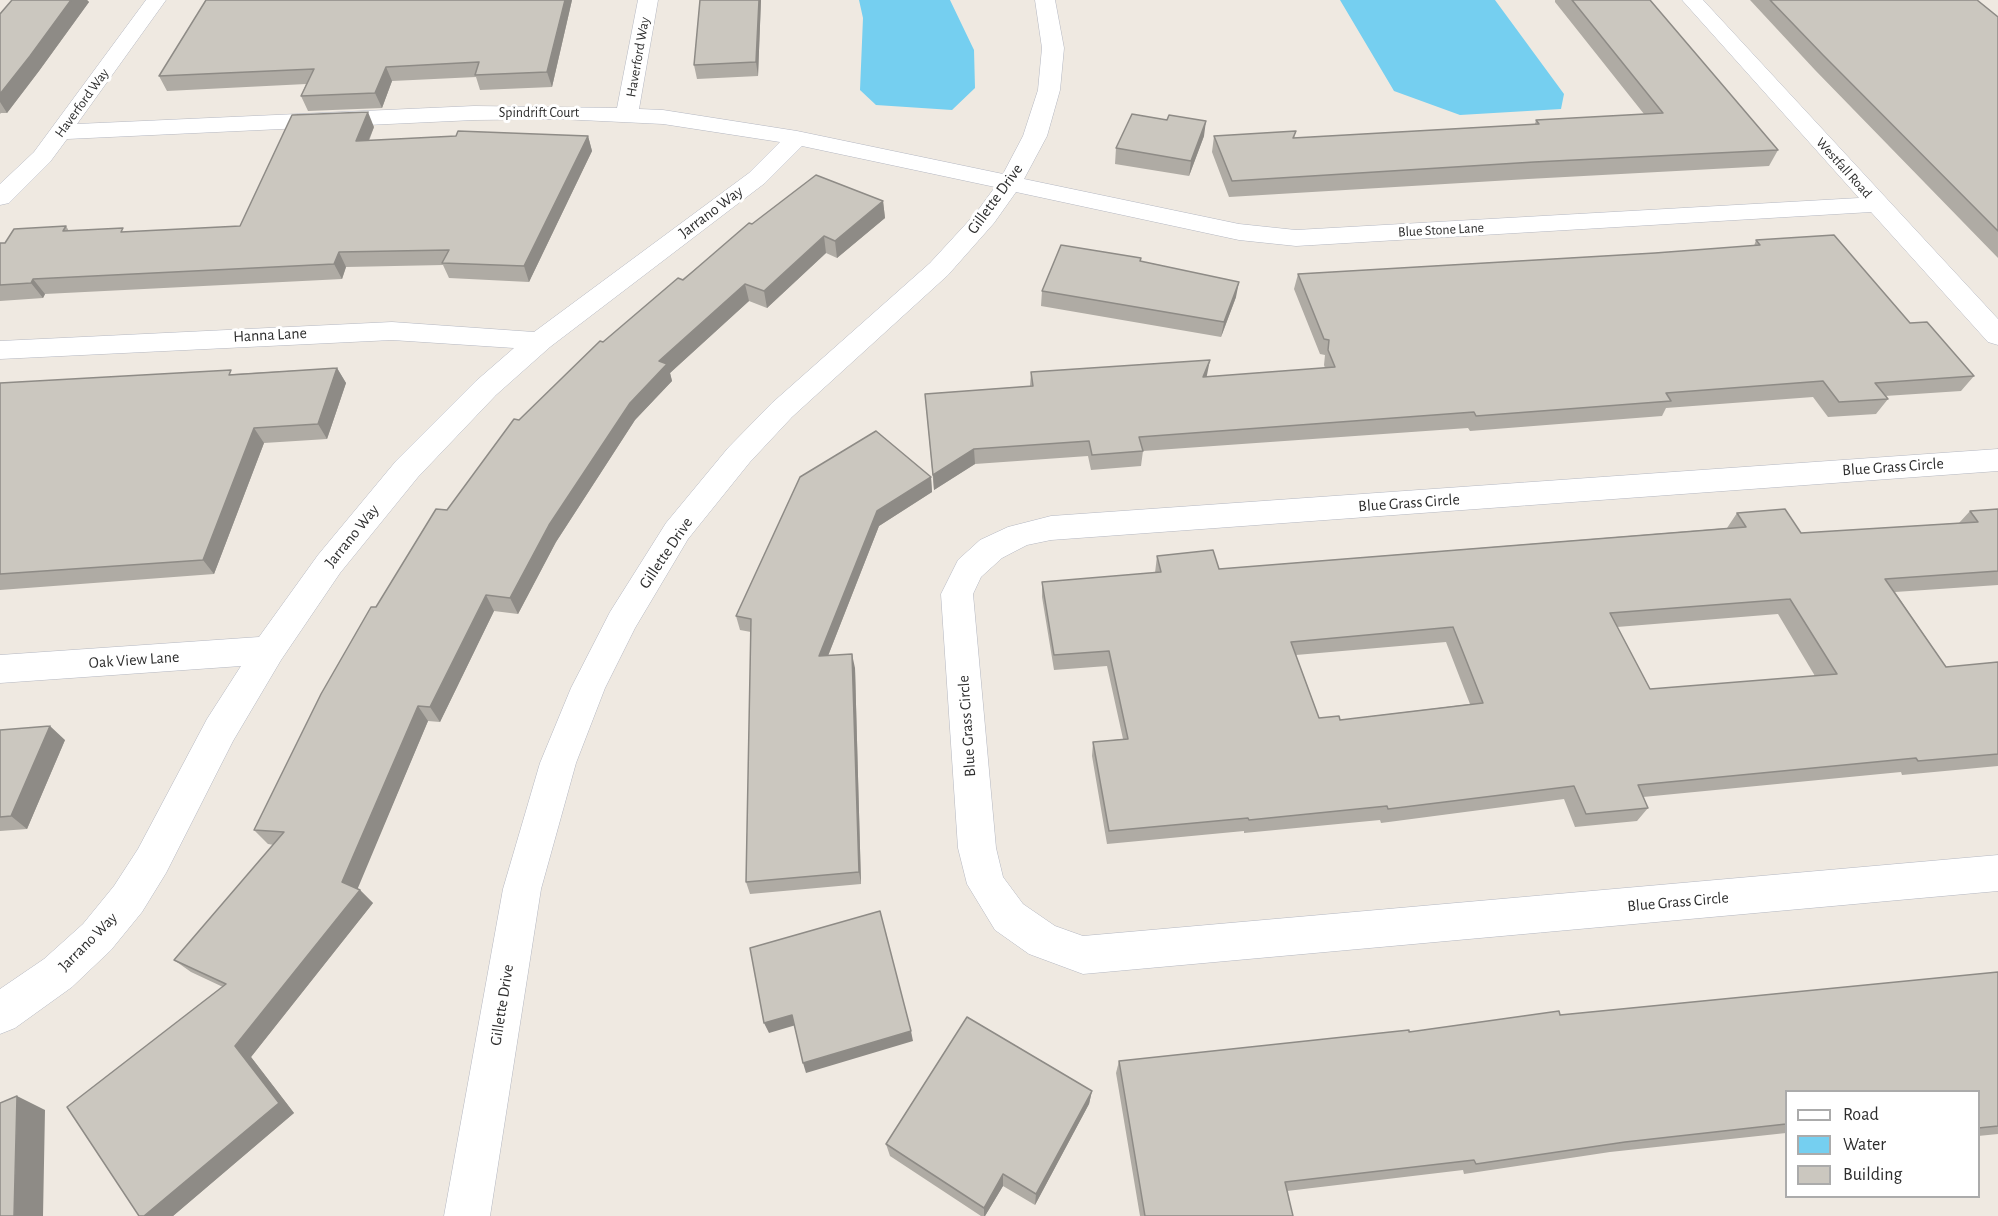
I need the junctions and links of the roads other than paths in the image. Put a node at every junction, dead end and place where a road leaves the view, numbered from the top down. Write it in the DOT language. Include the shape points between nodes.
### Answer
graph roads {
  1 [pos="156,0"];
  2 [pos="648,0"];
  3 [pos="1045,0"];
  4 [pos="1692,0"];
  5 [pos="627,115"];
  6 [pos="62,132"];
  7 [pos="797,138"];
  8 [pos="1010,183"];
  9 [pos="0,198"];
  10 [pos="1877,204"];
  11 [pos="1998,336"];
  12 [pos="540,341"];
  13 [pos="0,350"];
  14 [pos="1998,460"];
  15 [pos="269,650"];
  16 [pos="0,669"];
  17 [pos="1998,873"];
  18 [pos="0,1013"];
  19 [pos="467,1216"];
  1 -- 6 [label="street, Haverford Way"];
  2 -- 5 [label="street, Haverford Way"];
  3 -- 8 [label="street, Gillette Drive" via="1053,48 1049,90 1035,136"];
  4 -- 10 [label="street, Westfall Road"];
  5 -- 6 [label="street, Spindrift Court" via="474,113"];
  5 -- 7 [label="street, Spindrift Court" via="717,124"];
  6 -- 9 [label="street, Haverford Way"];
  7 -- 8 [label="street, Spindrift Court"];
  7 -- 12 [label="street, Jarrano Way" via="757,178"];
  8 -- 10 [label="street, Blue Stone Lane" via="1239,232 1296,238"];
  8 -- 19 [label="street, Gillette Drive" via="986,218 939,269 782,410 739,454 677,531 622,621 588,688 558,763 522,889"];
  10 -- 11 [label="street, Westfall Road"];
  12 -- 13 [label="street, Hanna Lane" via="392,331"];
  12 -- 15 [label="street, Jarrano Way" via="486,388 407,469 329,564"];
  14 -- 17 [label="street, Blue Grass Circle" via="1051,528 1019,535 991,549 969,569 957,594 977,848 986,884 1009,917 1043,941 1083,955"];
  15 -- 16 [label="street, Oak View Lane"];
  15 -- 18 [label="street, Jarrano Way" via="220,730 153,861 128,899 97,937 58,972"];
}
